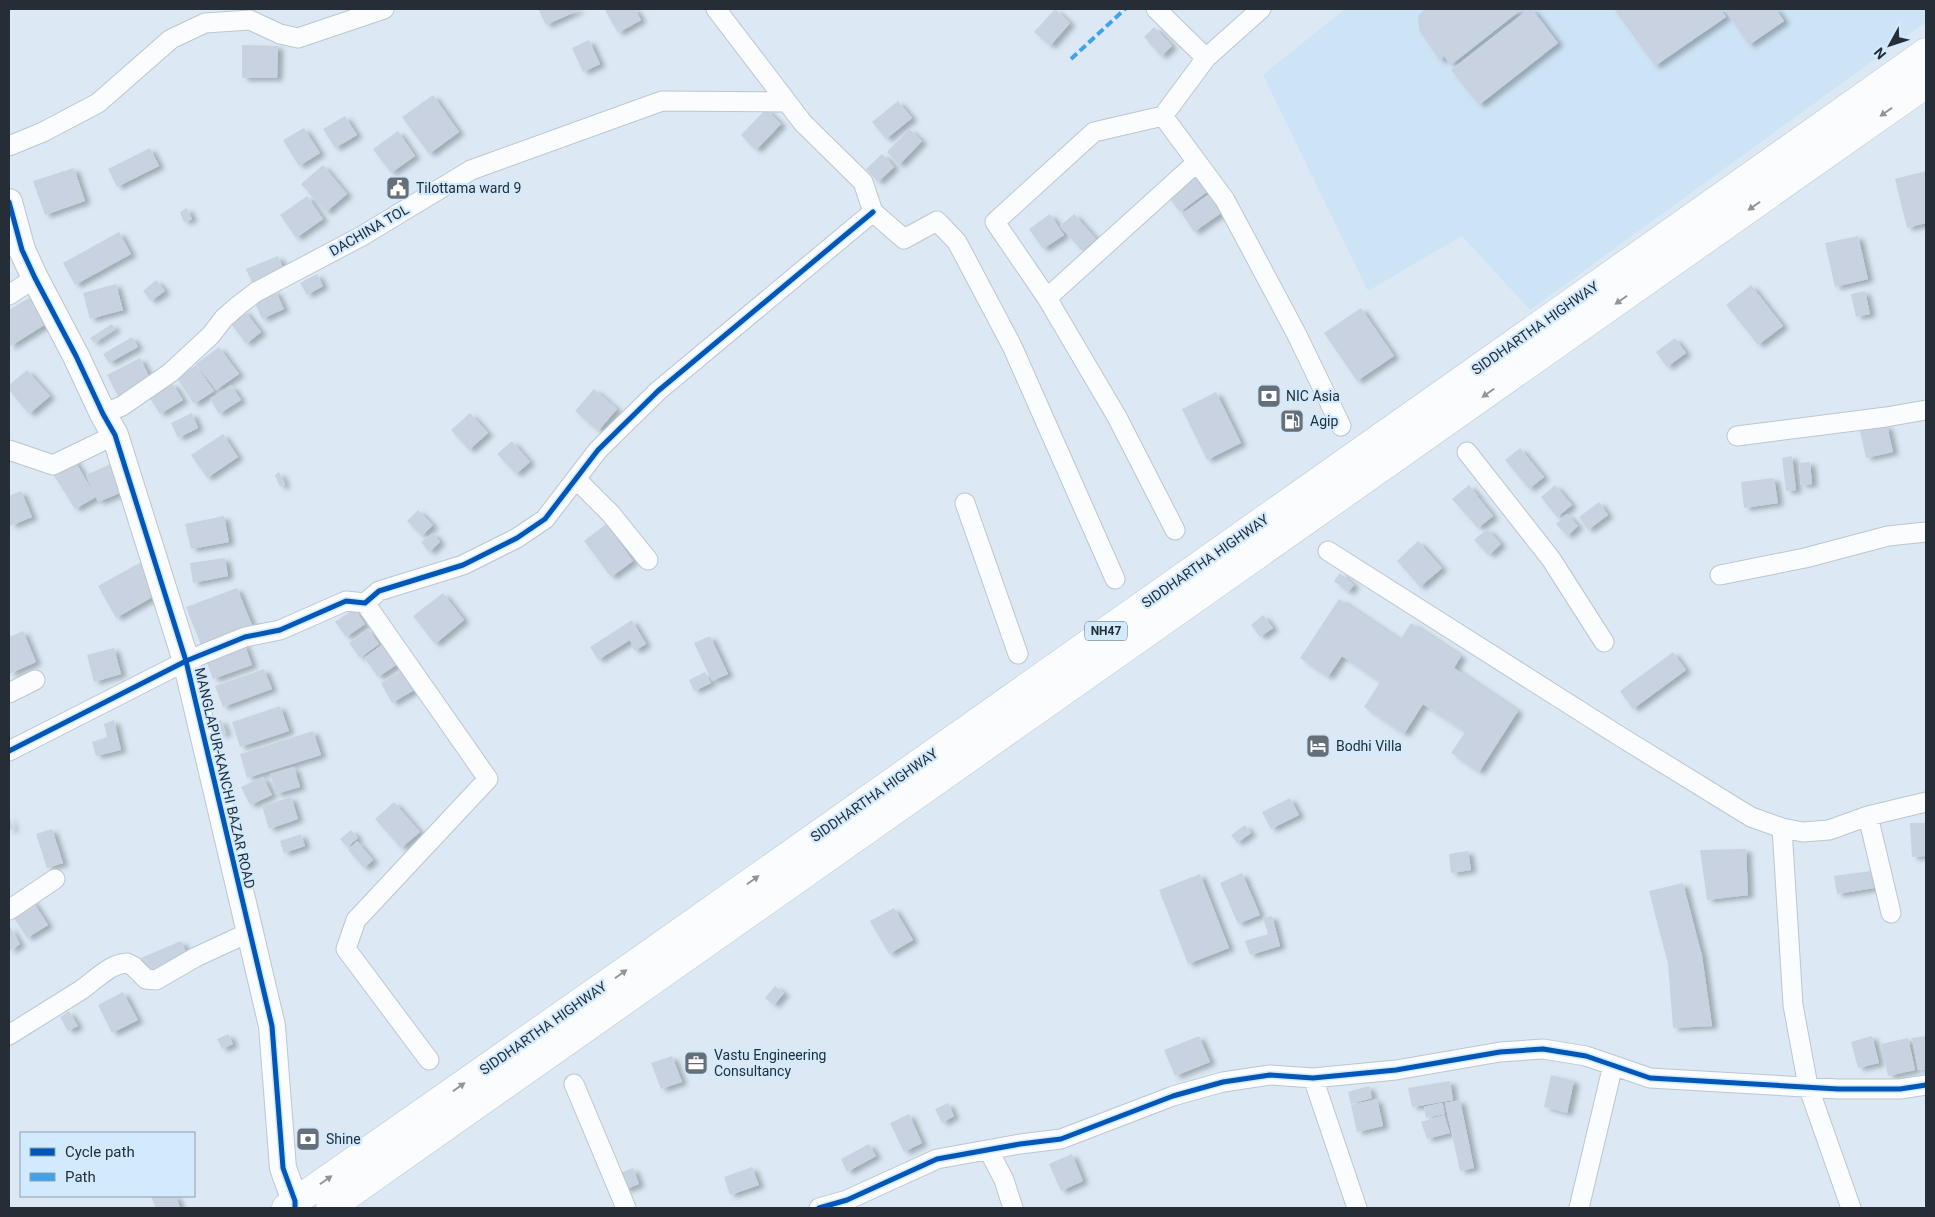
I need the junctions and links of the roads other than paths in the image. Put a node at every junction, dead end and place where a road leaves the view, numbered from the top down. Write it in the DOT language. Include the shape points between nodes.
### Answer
graph roads {
  1 [pos="384,9"];
  2 [pos="716,9"];
  3 [pos="1156,9"];
  4 [pos="1261,9"];
  5 [pos="1926,52"];
  6 [pos="1206,58"];
  7 [pos="1926,84"];
  8 [pos="786,102"];
  9 [pos="1163,116"];
  10 [pos="9,146"];
  11 [pos="1196,163"];
  12 [pos="9,202"];
  13 [pos="873,212"];
  14 [pos="35,278"];
  15 [pos="9,295"];
  16 [pos="1047,298"];
  17 [pos="1926,410"];
  18 [pos="109,424"];
  19 [pos="1340,426"];
  20 [pos="1738,436"];
  21 [pos="9,450"];
  22 [pos="1467,452"];
  23 [pos="577,480"];
  24 [pos="965,503"];
  25 [pos="1175,530"];
  26 [pos="1926,532"];
  27 [pos="1328,551"];
  28 [pos="648,560"];
  29 [pos="1720,575"];
  30 [pos="1115,579"];
  31 [pos="365,603"];
  32 [pos="1604,642"];
  33 [pos="1018,654"];
  34 [pos="186,661"];
  35 [pos="35,680"];
  36 [pos="9,693"];
  37 [pos="10,747"];
  38 [pos="1926,802"];
  39 [pos="1868,816"];
  40 [pos="1782,828"];
  41 [pos="55,879"];
  42 [pos="9,910"];
  43 [pos="1892,913"];
  44 [pos="250,932"];
  45 [pos="9,1035"];
  46 [pos="429,1060"];
  47 [pos="1613,1065"];
  48 [pos="1313,1078"];
  49 [pos="574,1084"];
  50 [pos="1926,1085"];
  51 [pos="1808,1086"];
  52 [pos="989,1151"];
  53 [pos="292,1206"];
  54 [pos="330,1208"];
  55 [pos="626,1208"];
  56 [pos="820,1208"];
  57 [pos="1013,1208"];
  58 [pos="1357,1208"];
  59 [pos="1579,1208"];
  60 [pos="1851,1208"];
  1 -- 10 [label="street" via="298,38 280,34 250,20 205,23 172,40 98,103"];
  2 -- 8 [label="street"];
  3 -- 6 [label="street"];
  4 -- 6 [label="street"];
  53 -- 5 [label="highway, SIDDHARTHA HIGHWAY / NH47, one-way"];
  6 -- 9 [label="street"];
  7 -- 54 [label="highway, SIDDHARTHA HIGHWAY / NH47, one-way"];
  8 -- 13 [label="street" via="862,182"];
  8 -- 18 [label="street, DACHINA TOL" via="662,101 471,170 362,236 256,292 232,311 170,373 122,406"];
  9 -- 11 [label="street"];
  9 -- 16 [label="street" via="1094,132 995,222"];
  11 -- 16 [label="street"];
  11 -- 19 [label="street" via="1225,200 1296,333"];
  12 -- 14 [label="street, MANGLAPUR-KANCHI BAZAR ROAD" via="22,250"];
  13 -- 23 [label="street" via="658,391 598,450"];
  13 -- 30 [label="street" via="904,239 938,221 958,242 1012,346"];
  14 -- 15 [label="street"];
  14 -- 18 [label="street, MANGLAPUR-KANCHI BAZAR ROAD"];
  16 -- 25 [label="street" via="1117,416"];
  17 -- 20 [label="street"];
  18 -- 21 [label="street, DACHINA TOL" via="53,465"];
  18 -- 34 [label="street, MANGLAPUR-KANCHI BAZAR ROAD"];
  22 -- 32 [label="street" via="1551,559"];
  23 -- 28 [label="street" via="611,514"];
  23 -- 31 [label="street" via="545,519 517,538 463,565 379,591"];
  24 -- 33 [label="street"];
  26 -- 29 [label="street" via="1888,536"];
  27 -- 40 [label="street" via="1751,817"];
  31 -- 34 [label="street" via="346,601 280,630 245,637"];
  31 -- 46 [label="street" via="488,779 356,920 346,949"];
  34 -- 37 [label="street"];
  34 -- 44 [label="street, MANGLAPUR-KANCHI BAZAR ROAD"];
  35 -- 36 [label="street"];
  38 -- 39 [label="street"];
  39 -- 40 [label="street" via="1829,830 1803,832"];
  39 -- 43 [label="street"];
  40 -- 51 [label="street" via="1793,1005"];
  41 -- 42 [label="street"];
  44 -- 45 [label="street" via="156,980 146,979 127,963 117,965"];
  44 -- 53 [label="street, MANGLAPUR-KANCHI BAZAR ROAD" via="272,1026 283,1168"];
  47 -- 48 [label="street" via="1586,1056 1543,1049"];
  47 -- 51 [label="street" via="1650,1078"];
  47 -- 59 [label="street"];
  48 -- 52 [label="street" via="1270,1076 1223,1082 1173,1096 1061,1140"];
  48 -- 58 [label="street"];
  49 -- 55 [label="street"];
  50 -- 51 [label="street" via="1900,1089"];
  51 -- 60 [label="street"];
  52 -- 56 [label="street" via="937,1158 847,1200"];
  52 -- 57 [label="street" via="1004,1180"];
}
